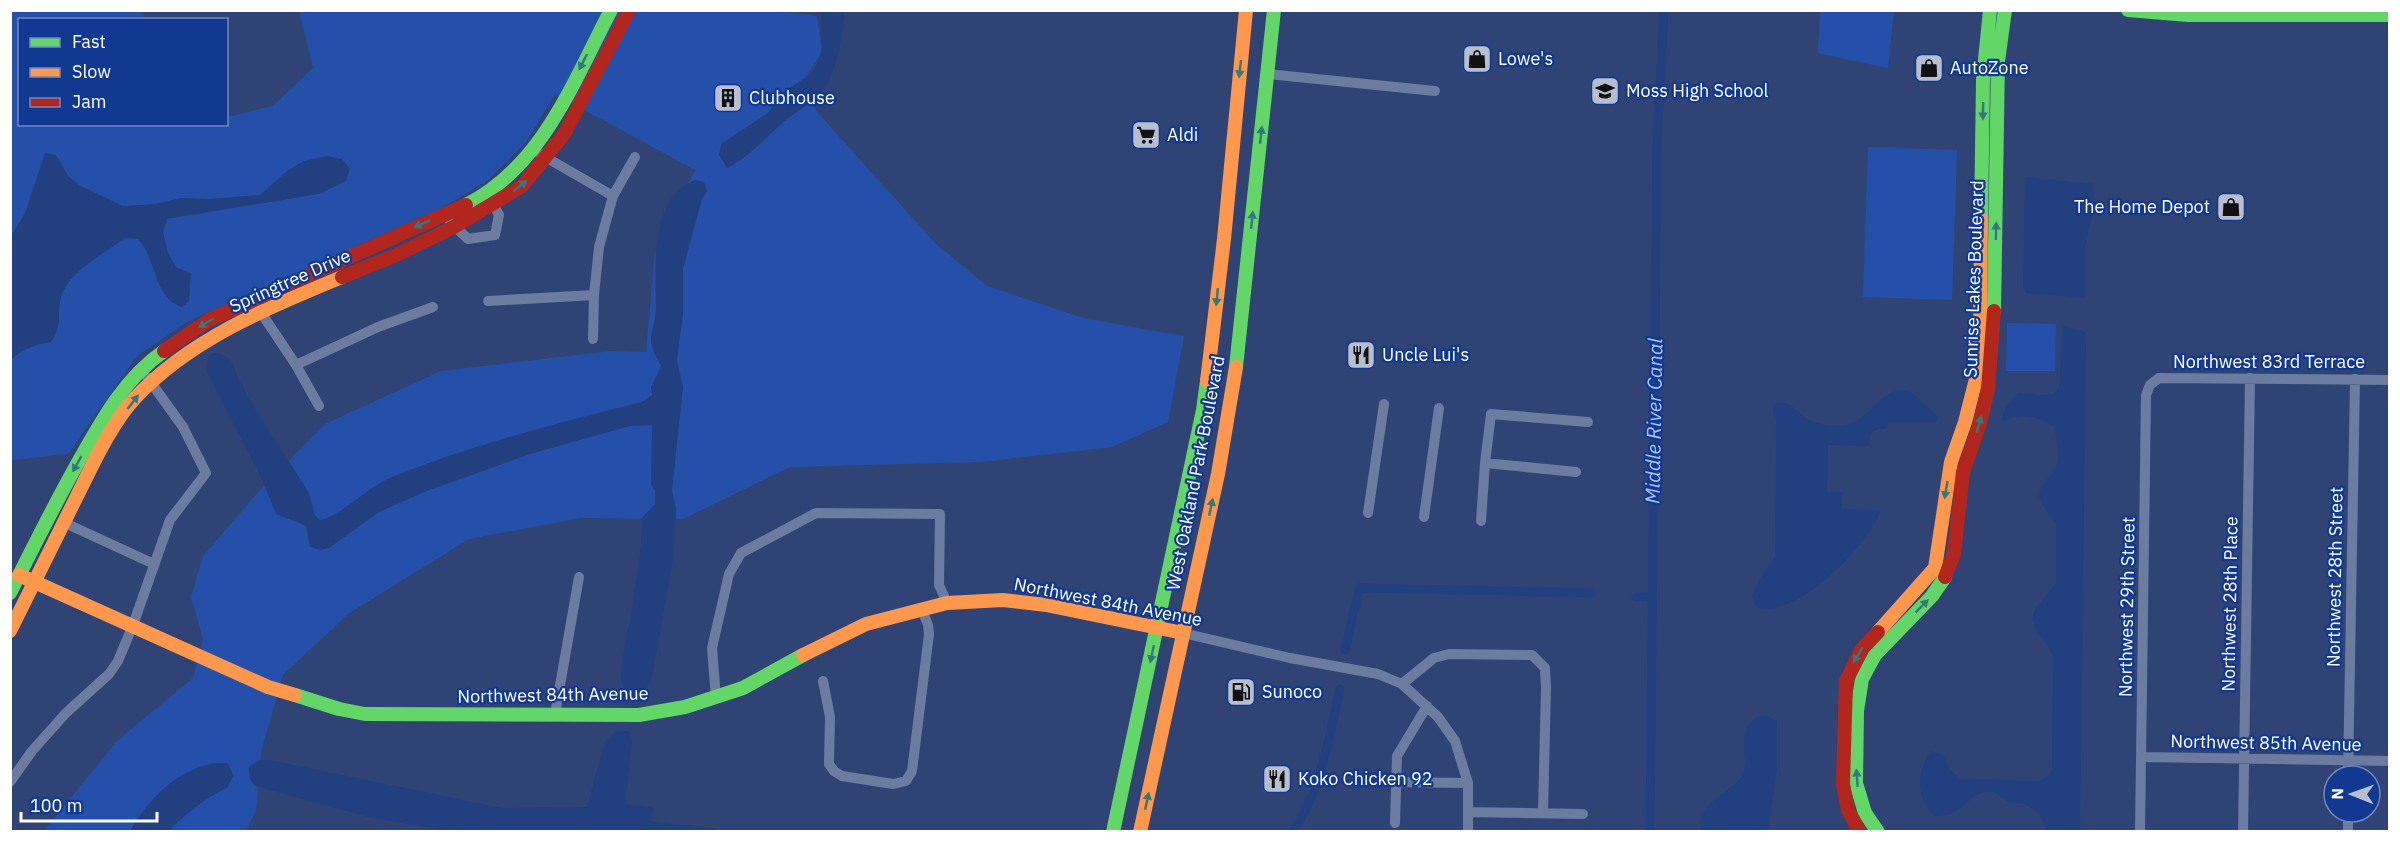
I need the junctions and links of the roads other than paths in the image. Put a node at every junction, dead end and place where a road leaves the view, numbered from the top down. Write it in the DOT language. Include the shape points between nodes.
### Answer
graph roads {
  1 [pos="611,10"];
  2 [pos="629,10"];
  3 [pos="1246,10"];
  4 [pos="1274,10"];
  5 [pos="1990,10"];
  6 [pos="2005,10"];
  7 [pos="2128,10"];
  8 [pos="2246,13"];
  9 [pos="2390,15"];
  10 [pos="1268,74"];
  11 [pos="1435,91"];
  12 [pos="533,149"];
  13 [pos="635,156"];
  14 [pos="546,158"];
  15 [pos="613,196"];
  16 [pos="494,204"];
  17 [pos="444,214"];
  18 [pos="454,227"];
  19 [pos="594,295"];
  20 [pos="488,301"];
  21 [pos="257,305"];
  22 [pos="433,307"];
  23 [pos="593,339"];
  24 [pos="296,365"];
  25 [pos="142,370"];
  26 [pos="2250,378"];
  27 [pos="2355,379"];
  28 [pos="2390,380"];
  29 [pos="151,382"];
  30 [pos="2150,385"];
  31 [pos="1384,404"];
  32 [pos="319,406"];
  33 [pos="1440,408"];
  34 [pos="1588,422"];
  35 [pos="1485,463"];
  36 [pos="1576,472"];
  37 [pos="1368,513"];
  38 [pos="1424,516"];
  39 [pos="1480,520"];
  40 [pos="65,523"];
  41 [pos="154,564"];
  42 [pos="19,575"];
  43 [pos="579,577"];
  44 [pos="35,582"];
  45 [pos="10,593"];
  46 [pos="947,603"];
  47 [pos="922,610"];
  48 [pos="133,625"];
  49 [pos="1158,627"];
  50 [pos="10,631"];
  51 [pos="1183,633"];
  52 [pos="823,681"];
  53 [pos="1402,684"];
  54 [pos="716,698"];
  55 [pos="1427,706"];
  56 [pos="555,714"];
  57 [pos="2142,757"];
  58 [pos="2244,759"];
  59 [pos="2348,761"];
  60 [pos="2390,761"];
  61 [pos="10,782"];
  62 [pos="1394,782"];
  63 [pos="1468,783"];
  64 [pos="1468,812"];
  65 [pos="1543,813"];
  66 [pos="1583,814"];
  67 [pos="1395,823"];
  68 [pos="1113,831"];
  69 [pos="1140,831"];
  70 [pos="1468,831"];
  71 [pos="1860,831"];
  72 [pos="1878,831"];
  73 [pos="2140,831"];
  74 [pos="2243,831"];
  1 -- 12 [label="street, Springtree Drive, one-way" via="569,92"];
  2 -- 14 [label="street, Springtree Drive" via="564,134"];
  3 -- 49 [label="street, West Oakland Park Boulevard, one-way" via="1205,400"];
  4 -- 10 [label="street, West Oakland Park Boulevard"];
  5 -- 71 [label="street, Sunrise Lakes Boulevard, one-way" via="1983,80 1976,379 1951,462 1935,568 1862,649 1846,681 1843,784 1848,810"];
  72 -- 6 [label="street, Sunrise Lakes Boulevard, one-way" via="1865,813 1856,783 1857,711 1862,679 1875,655 1932,596 1949,568 1964,472 1992,367 1998,61"];
  7 -- 8 [label="street" via="2188,15"];
  8 -- 9 [label="street"];
  10 -- 11 [label="street"];
  51 -- 10 [label="street, West Oakland Park Boulevard, one-way" via="1234,390"];
  12 -- 14 [label="street"];
  12 -- 17 [label="street, Springtree Drive" via="512,174 486,194"];
  13 -- 15 [label="street"];
  14 -- 15 [label="street"];
  16 -- 14 [label="street, Springtree Drive, one-way" via="522,186"];
  15 -- 19 [label="street" via="599,247"];
  16 -- 18 [label="street, Springtree Drive"];
  16 -- 18 [label="street" via="499,215 495,235 468,239"];
  17 -- 18 [label="street"];
  17 -- 21 [label="street, Springtree Drive, one-way"];
  18 -- 21 [label="street, Springtree Drive" via="396,255"];
  19 -- 20 [label="street"];
  19 -- 23 [label="street"];
  21 -- 24 [label="street"];
  21 -- 25 [label="street, Springtree Drive, one-way" via="209,320"];
  21 -- 29 [label="street, Springtree Drive"];
  22 -- 24 [label="street" via="378,327"];
  24 -- 32 [label="street"];
  25 -- 29 [label="street"];
  25 -- 42 [label="street, Springtree Drive, one-way" via="110,405"];
  26 -- 27 [label="street, Northwest 83rd Terrace"];
  26 -- 30 [label="street, Northwest 83rd Terrace" via="2159,378"];
  26 -- 58 [label="street, Northwest 28th Place"];
  27 -- 28 [label="street, Northwest 83rd Terrace"];
  27 -- 59 [label="street, Northwest 28th Street"];
  40 -- 29 [label="street, Springtree Drive, one-way" via="100,450 133,400"];
  29 -- 41 [label="street" via="183,427 206,472 170,520"];
  30 -- 57 [label="street, Northwest 29th Street" via="2146,395"];
  31 -- 37 [label="street"];
  33 -- 38 [label="street"];
  34 -- 35 [label="street" via="1491,414"];
  35 -- 36 [label="street"];
  35 -- 39 [label="street"];
  40 -- 41 [label="street"];
  40 -- 44 [label="street, Springtree Drive"];
  41 -- 48 [label="street"];
  42 -- 44 [label="street, Northwest 84th Avenue"];
  42 -- 45 [label="street, Springtree Drive"];
  43 -- 56 [label="street"];
  44 -- 48 [label="street, Northwest 84th Avenue"];
  44 -- 50 [label="street, Springtree Drive"];
  46 -- 47 [label="street, Northwest 84th Avenue"];
  46 -- 49 [label="street, Northwest 84th Avenue" via="1003,600"];
  46 -- 54 [label="street" via="939,585 940,514 816,513 741,553 729,574 712,648"];
  47 -- 52 [label="street" via="929,634 912,771 906,781 893,784 842,776 834,771 829,764 830,717"];
  47 -- 54 [label="street, Northwest 84th Avenue" via="866,624"];
  48 -- 56 [label="street, Northwest 84th Avenue" via="226,670 339,709 364,714"];
  48 -- 61 [label="street" via="109,675 66,713"];
  49 -- 51 [label="street, Northwest 84th Avenue"];
  49 -- 68 [label="street, West Oakland Park Boulevard, one-way"];
  51 -- 53 [label="street, Northwest 84th Avenue" via="1378,674"];
  69 -- 51 [label="street, West Oakland Park Boulevard, one-way"];
  53 -- 55 [label="street"];
  53 -- 65 [label="street" via="1434,658 1449,654 1532,655 1539,660 1545,668 1546,687"];
  54 -- 56 [label="street, Northwest 84th Avenue" via="639,714"];
  55 -- 62 [label="street" via="1397,756"];
  55 -- 63 [label="street" via="1455,741"];
  57 -- 58 [label="street, Northwest 85th Avenue"];
  57 -- 73 [label="street, Northwest 29th Street"];
  58 -- 59 [label="street, Northwest 85th Avenue"];
  58 -- 74 [label="street, Northwest 28th Place"];
  59 -- 60 [label="street, Northwest 85th Avenue"];
  62 -- 63 [label="street"];
  62 -- 67 [label="street"];
  63 -- 64 [label="street"];
  64 -- 65 [label="street"];
  64 -- 70 [label="street"];
  65 -- 66 [label="street"];
}
